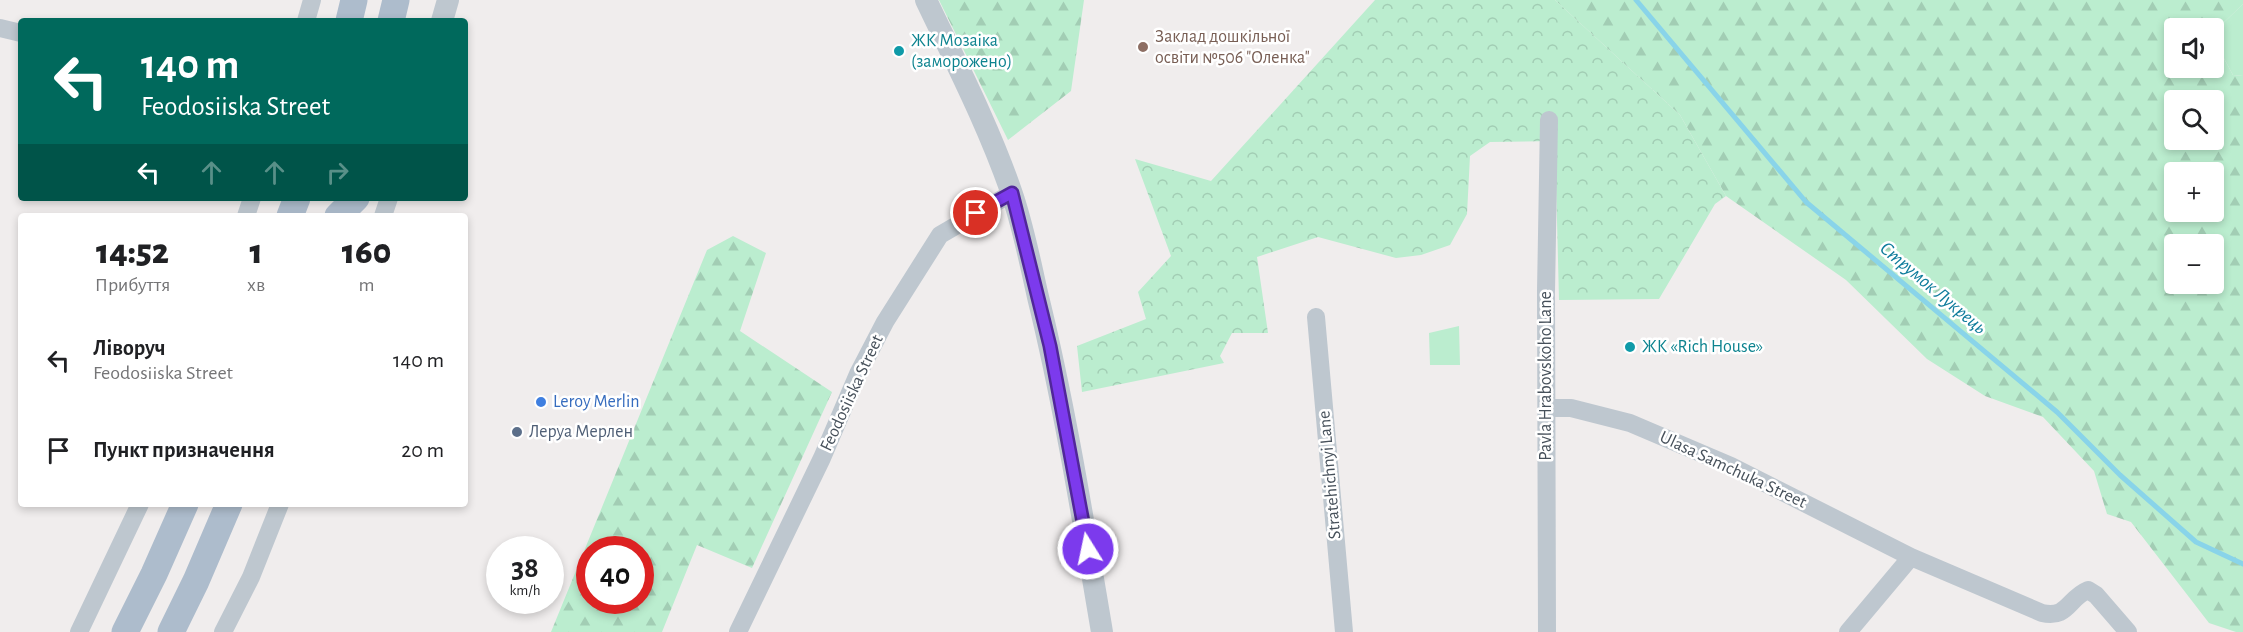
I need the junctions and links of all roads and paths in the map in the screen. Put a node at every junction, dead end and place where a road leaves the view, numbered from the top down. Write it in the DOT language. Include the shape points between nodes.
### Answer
graph roads {
  1 [pos="312,0"];
  2 [pos="354,0"];
  3 [pos="396,0"];
  4 [pos="448,0"];
  5 [pos="926,0"];
  6 [pos="307,18"];
  7 [pos="350,18"];
  8 [pos="392,18"];
  9 [pos="443,18"];
  10 [pos="0,28"];
  11 [pos="18,32"];
  12 [pos="1549,120"];
  13 [pos="1012,193"];
  14 [pos="353,201"];
  15 [pos="340,213"];
  16 [pos="1316,317"];
  17 [pos="1547,408"];
  18 [pos="139,507"];
  19 [pos="184,507"];
  20 [pos="228,507"];
  21 [pos="279,507"];
  22 [pos="1911,557"];
  23 [pos="79,632"];
  24 [pos="125,632"];
  25 [pos="171,632"];
  26 [pos="223,632"];
  27 [pos="738,632"];
  28 [pos="1102,632"];
  29 [pos="1344,632"];
  30 [pos="1547,632"];
  31 [pos="1848,632"];
  32 [pos="2128,632"];
  1 -- 6 [label="street"];
  2 -- 7 [label="main road"];
  3 -- 8 [label="main road"];
  4 -- 9 [label="street"];
  5 -- 13 [label="street" via="974,100"];
  10 -- 11 [label="street"];
  12 -- 17 [label="street, Pavla Hrabovskoho Lane"];
  13 -- 27 [label="street, Feodosiiska Street" via="940,235 885,322"];
  13 -- 28 [label="street" via="1050,346"];
  14 -- 15 [label="main road"];
  16 -- 29 [label="street, Stratehichnyi Lane"];
  17 -- 22 [label="street, Ulasa Samchuka Street" via="1571,408 1630,423 1731,466"];
  17 -- 30 [label="street, Pavla Hrabovskoho Lane"];
  18 -- 23 [label="street"];
  19 -- 24 [label="main road"];
  20 -- 25 [label="main road"];
  21 -- 26 [label="street"];
  22 -- 31 [label="street"];
  22 -- 32 [label="street, Ulasa Samchuka Street" via="2042,614 2060,613 2088,590"];
}
